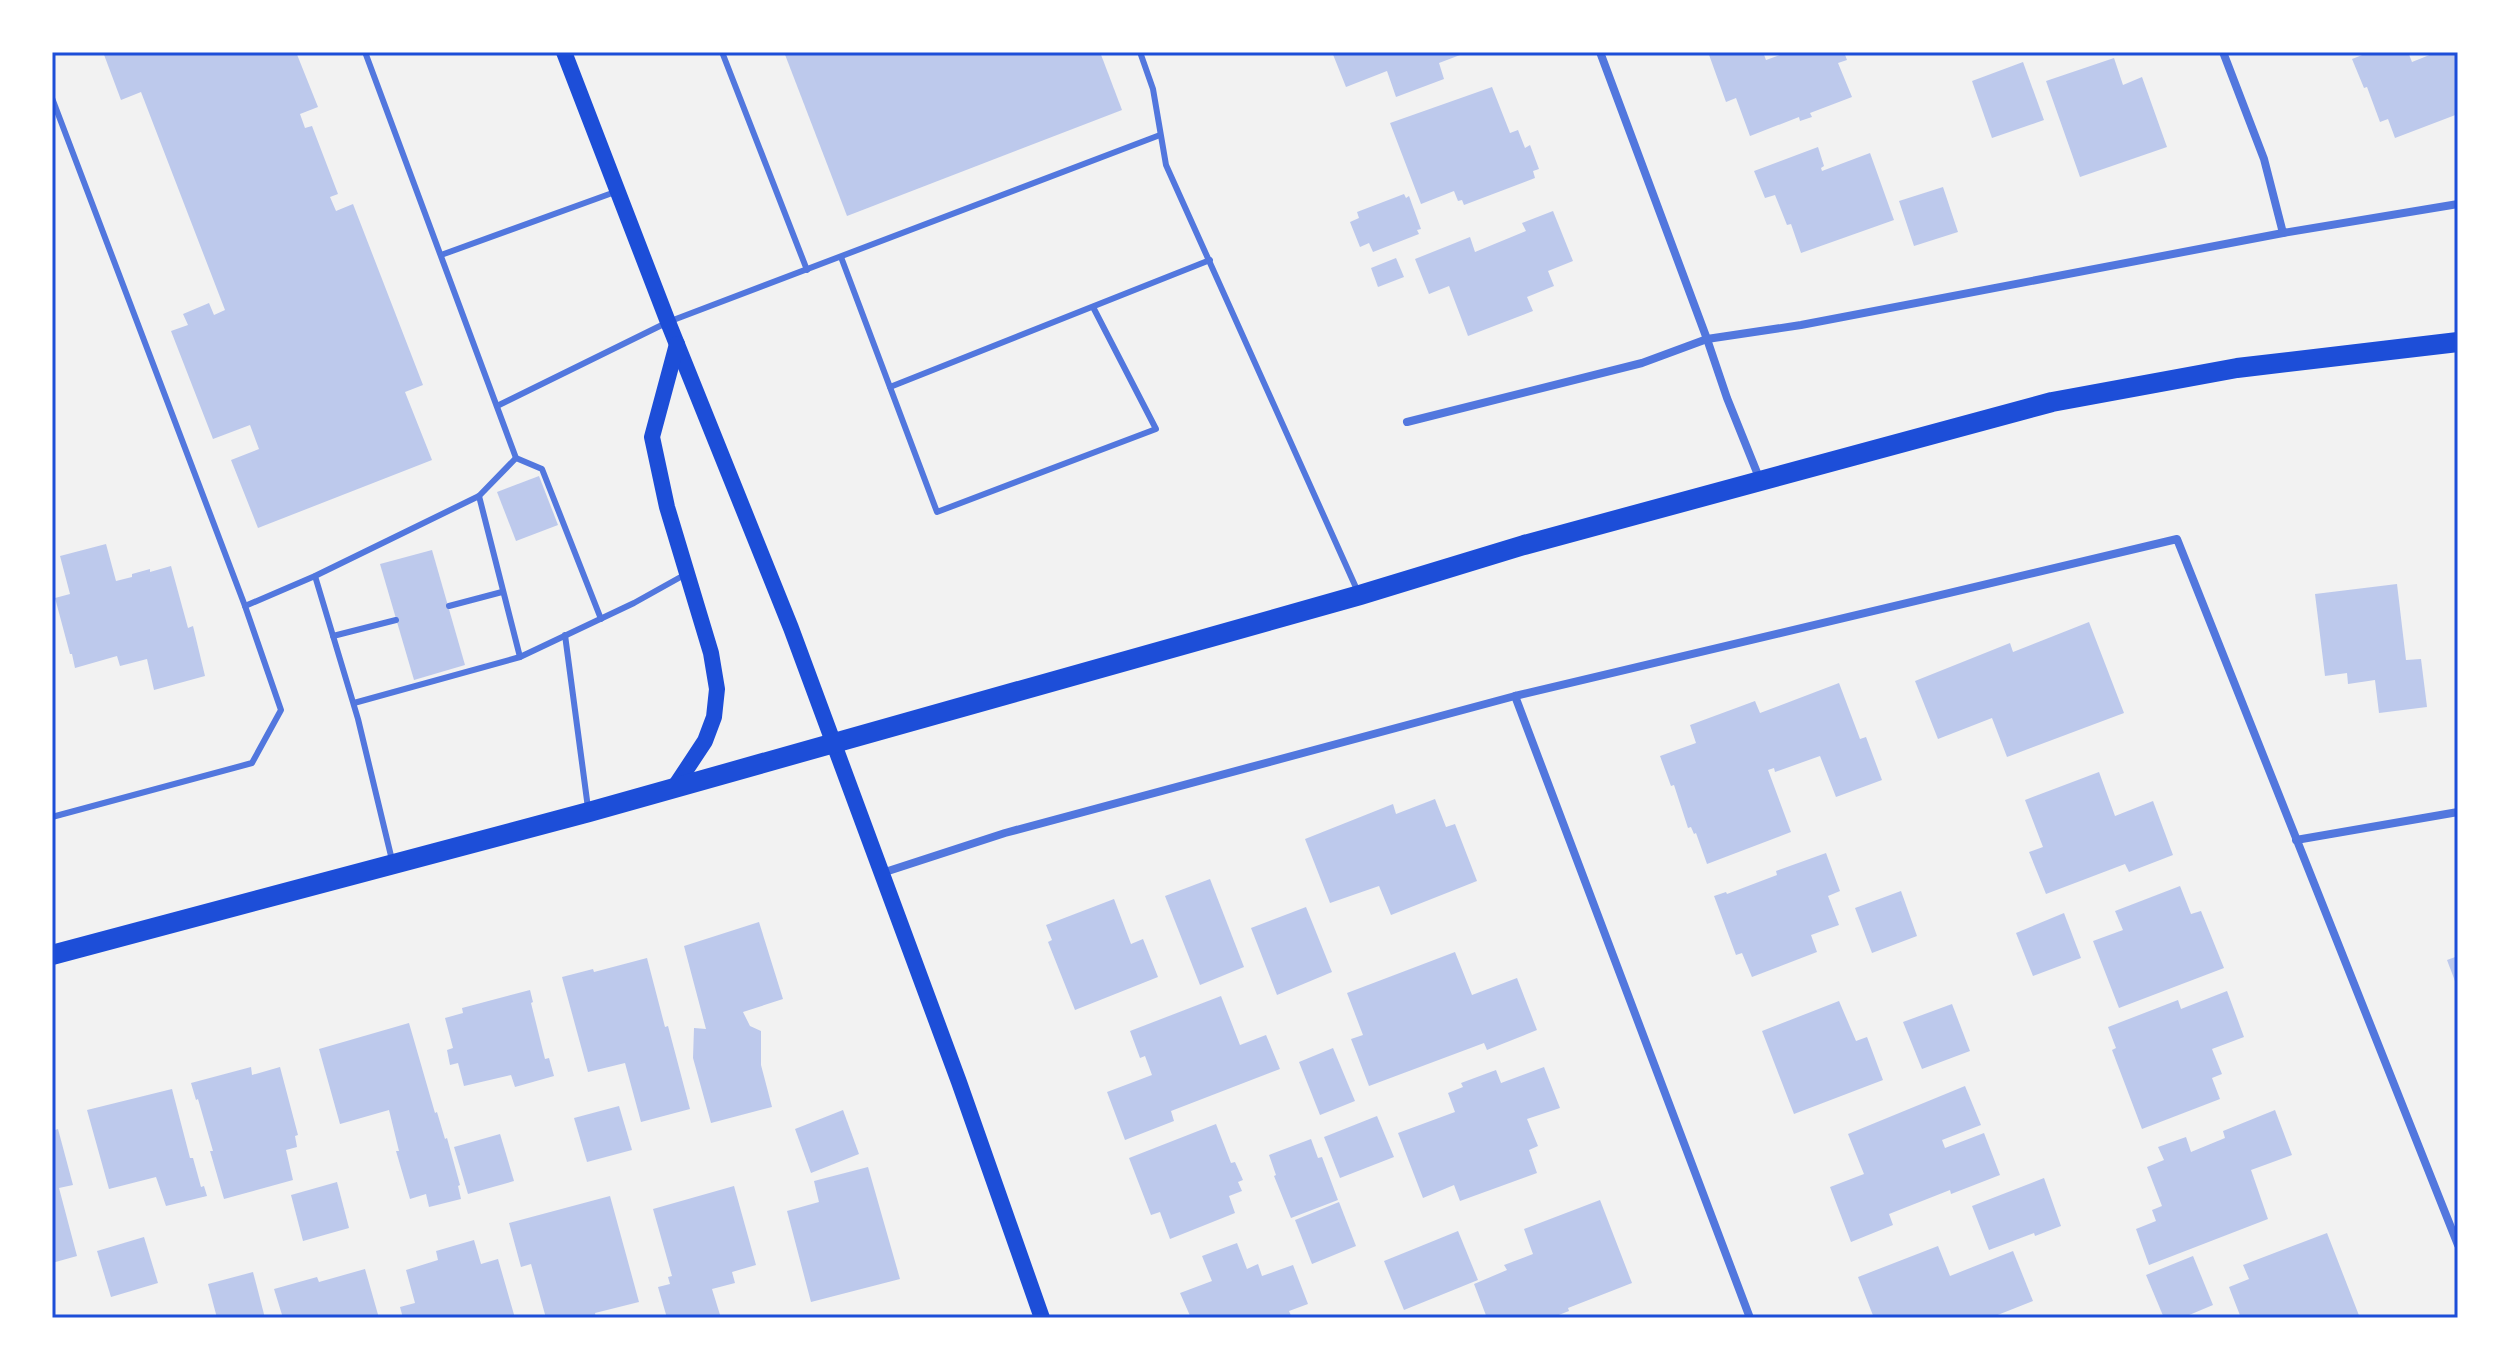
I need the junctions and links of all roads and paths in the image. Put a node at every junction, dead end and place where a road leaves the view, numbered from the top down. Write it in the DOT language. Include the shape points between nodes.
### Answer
graph roads {
  1 [pos="365,52"];
  2 [pos="564,52"];
  3 [pos="722,52"];
  4 [pos="1140,52"];
  5 [pos="1600,52"];
  6 [pos="2223,52"];
  7 [pos="52,98"];
  8 [pos="1160,135"];
  9 [pos="618,191"];
  10 [pos="2458,204"];
  11 [pos="2283,233"];
  12 [pos="441,255"];
  13 [pos="841,257"];
  14 [pos="1210,260"];
  15 [pos="807,270"];
  16 [pos="1093,307"];
  17 [pos="668,322"];
  18 [pos="1707,339"];
  19 [pos="2458,342"];
  20 [pos="677,344"];
  21 [pos="890,387"];
  22 [pos="497,406"];
  23 [pos="1407,422"];
  24 [pos="516,458"];
  25 [pos="1761,481"];
  26 [pos="479,496"];
  27 [pos="687,574"];
  28 [pos="315,576"];
  29 [pos="502,592"];
  30 [pos="1360,595"];
  31 [pos="245,606"];
  32 [pos="449,606"];
  33 [pos="601,619"];
  34 [pos="396,620"];
  35 [pos="565,635"];
  36 [pos="333,636"];
  37 [pos="520,657"];
  38 [pos="1515,696"];
  39 [pos="354,703"];
  40 [pos="834,743"];
  41 [pos="674,788"];
  42 [pos="589,812"];
  43 [pos="2458,812"];
  44 [pos="52,817"];
  45 [pos="2296,840"];
  46 [pos="393,864"];
  47 [pos="882,873"];
  48 [pos="52,955"];
  49 [pos="2458,1245"];
  50 [pos="1042,1318"];
  51 [pos="1750,1318"];
  1 -- 12 [label="lane"];
  2 -- 9 [label="main road"];
  3 -- 15 [label="lane"];
  4 -- 8 [label="lane"];
  5 -- 18 [label="street"];
  6 -- 11 [label="street" via="2264,159"];
  7 -- 31 [label="lane"];
  8 -- 13 [label="lane"];
  8 -- 14 [label="lane" via="1166,165"];
  9 -- 12 [label="lane"];
  9 -- 17 [label="main road"];
  10 -- 11 [label="street"];
  11 -- 18 [label="street"];
  12 -- 22 [label="lane"];
  13 -- 15 [label="lane"];
  13 -- 21 [label="lane"];
  14 -- 16 [label="lane"];
  14 -- 30 [label="lane"];
  15 -- 17 [label="lane"];
  16 -- 21 [label="lane"];
  16 -- 21 [label="lane" via="1156,429 937,512"];
  17 -- 20 [label="main road"];
  17 -- 22 [label="lane"];
  18 -- 23 [label="street" via="1642,363"];
  18 -- 25 [label="street"];
  19 -- 25 [label="main road" via="2237,368 2052,402"];
  20 -- 27 [label="main road" via="652,437"];
  20 -- 40 [label="main road"];
  22 -- 24 [label="lane"];
  24 -- 26 [label="lane"];
  24 -- 33 [label="lane" via="542,469"];
  25 -- 30 [label="main road"];
  26 -- 28 [label="lane"];
  26 -- 29 [label="lane"];
  27 -- 33 [label="lane"];
  27 -- 41 [label="main road" via="717,689 705,741"];
  28 -- 31 [label="lane"];
  28 -- 36 [label="lane"];
  29 -- 32 [label="lane"];
  29 -- 37 [label="lane"];
  30 -- 40 [label="main road"];
  31 -- 44 [label="lane" via="281,710 252,763"];
  33 -- 35 [label="lane"];
  34 -- 36 [label="lane"];
  35 -- 37 [label="lane"];
  35 -- 42 [label="lane"];
  36 -- 39 [label="lane"];
  37 -- 39 [label="lane"];
  38 -- 45 [label="street" via="2177,539"];
  38 -- 47 [label="street" via="1005,833"];
  38 -- 51 [label="street"];
  39 -- 46 [label="lane"];
  40 -- 41 [label="main road"];
  40 -- 47 [label="main road"];
  41 -- 42 [label="main road"];
  42 -- 46 [label="main road"];
  43 -- 45 [label="street"];
  45 -- 49 [label="street"];
  46 -- 48 [label="main road"];
  47 -- 50 [label="main road"];
}
